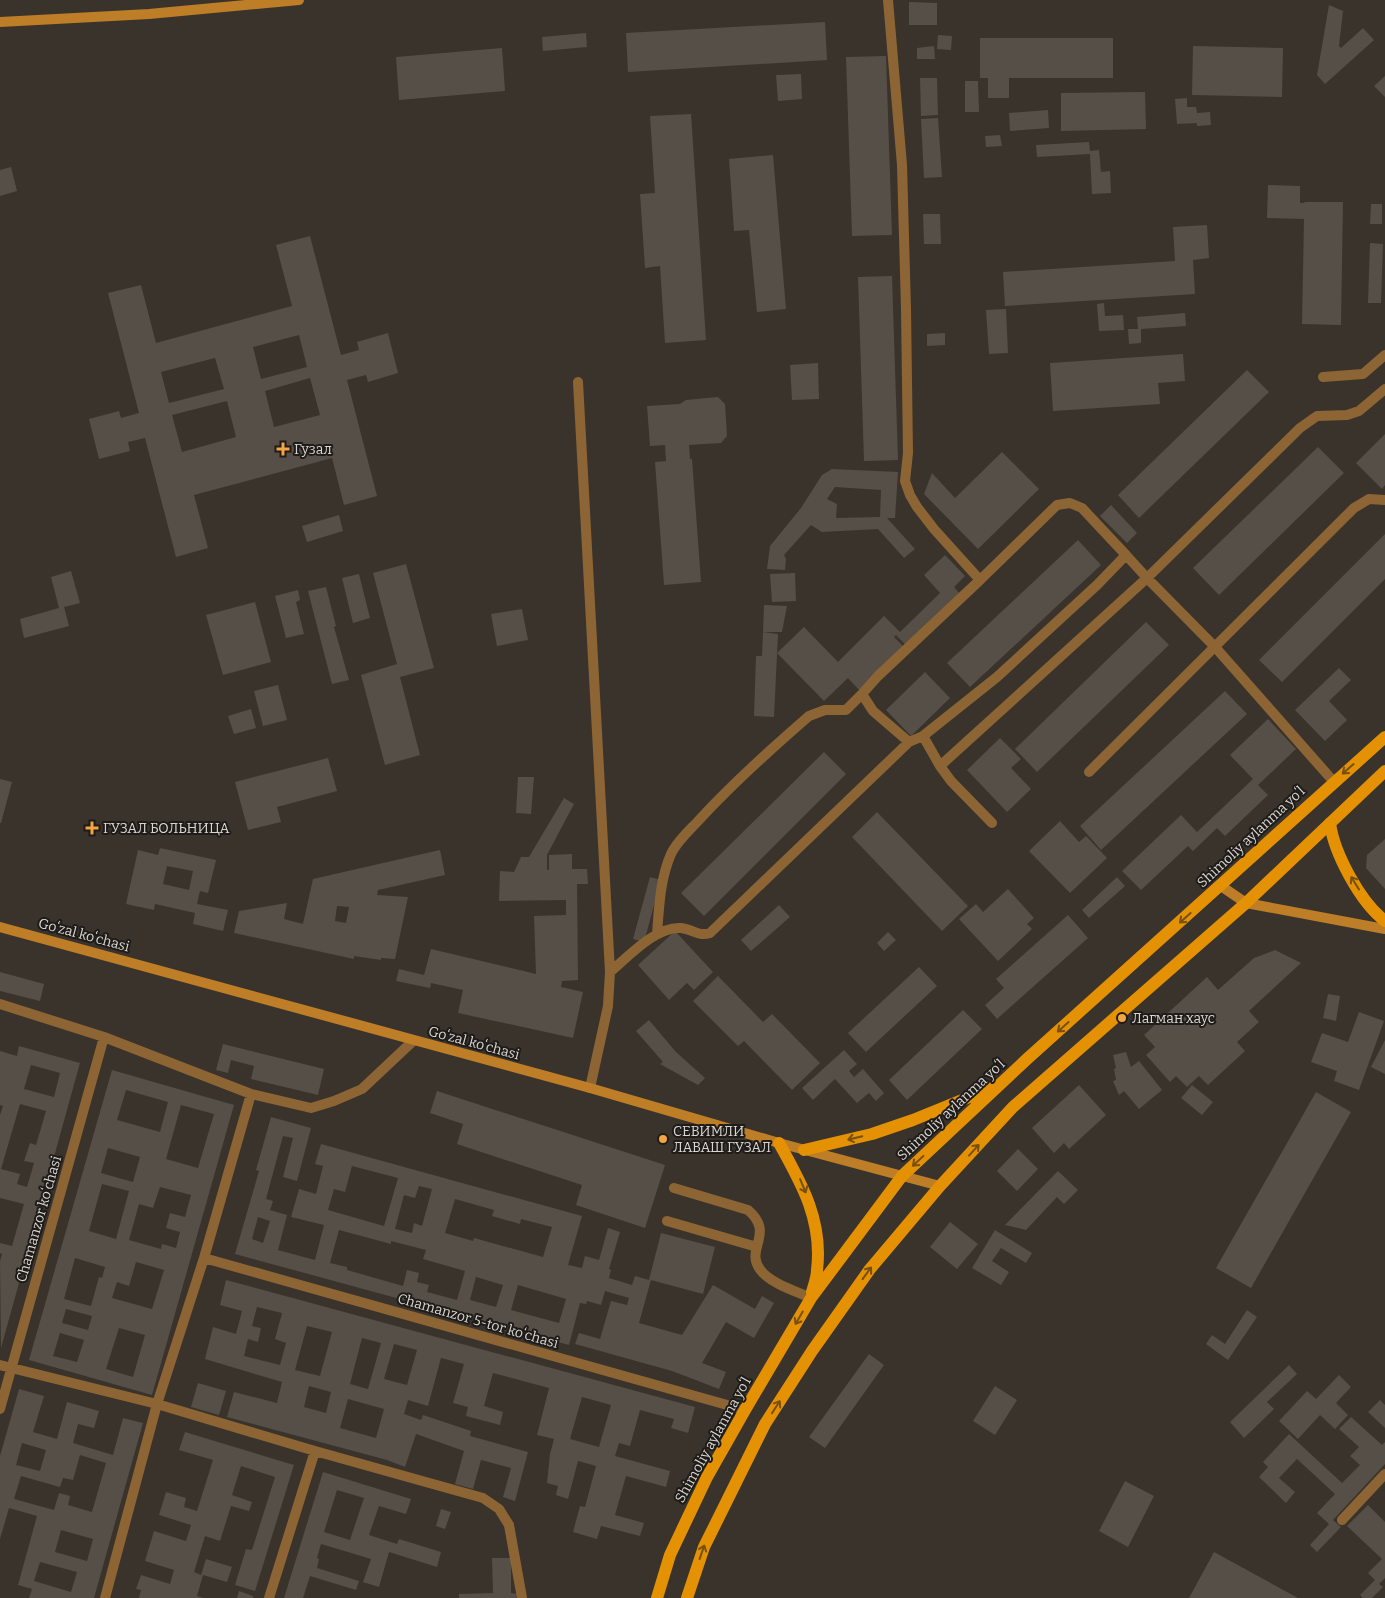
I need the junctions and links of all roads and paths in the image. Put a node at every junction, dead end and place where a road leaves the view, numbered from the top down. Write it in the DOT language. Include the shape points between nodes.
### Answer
graph roads {
  1 [pos="299,0"];
  2 [pos="888,0"];
  3 [pos="0,22"];
  4 [pos="1385,355"];
  5 [pos="1323,377"];
  6 [pos="578,382"];
  7 [pos="1385,389"];
  8 [pos="1385,500"];
  9 [pos="1126,555"];
  10 [pos="1147,578"];
  11 [pos="980,580"];
  12 [pos="1214,646"];
  13 [pos="862,694"];
  14 [pos="923,736"];
  15 [pos="1385,737"];
  16 [pos="909,742"];
  17 [pos="940,766"];
  18 [pos="1385,771"];
  19 [pos="1089,772"];
  20 [pos="1334,782"];
  21 [pos="992,823"];
  22 [pos="1330,823"];
  23 [pos="1221,886"];
  24 [pos="1246,903"];
  25 [pos="1385,921"];
  26 [pos="0,927"];
  27 [pos="1385,929"];
  28 [pos="657,934"];
  29 [pos="610,972"];
  30 [pos="0,1004"];
  31 [pos="104,1037"];
  32 [pos="413,1041"];
  33 [pos="999,1086"];
  34 [pos="590,1088"];
  35 [pos="251,1094"];
  36 [pos="779,1144"];
  37 [pos="804,1150"];
  38 [pos="902,1176"];
  39 [pos="940,1186"];
  40 [pos="674,1188"];
  41 [pos="667,1221"];
  42 [pos="757,1247"];
  43 [pos="204,1258"];
  44 [pos="811,1298"];
  45 [pos="0,1365"];
  46 [pos="11,1369"];
  47 [pos="157,1404"];
  48 [pos="0,1409"];
  49 [pos="746,1410"];
  50 [pos="315,1451"];
  51 [pos="1385,1474"];
  52 [pos="1342,1520"];
  53 [pos="105,1598"];
  54 [pos="269,1598"];
  55 [pos="522,1598"];
  56 [pos="657,1598"];
  57 [pos="687,1598"];
  1 -- 3 [label="main road" via="148,14"];
  2 -- 11 [label="street" via="902,174 908,453 905,481 917,507"];
  4 -- 5 [label="street" via="1363,374"];
  6 -- 29 [label="street"];
  7 -- 10 [label="street" via="1359,411 1347,415 1317,416 1300,428"];
  8 -- 12 [label="street" via="1369,499 1354,508"];
  9 -- 10 [label="street"];
  9 -- 11 [label="street" via="1082,508 1070,503 1057,505"];
  9 -- 14 [label="street" via="997,677"];
  10 -- 12 [label="street"];
  10 -- 17 [label="street"];
  11 -- 13 [label="street"];
  12 -- 19 [label="street"];
  12 -- 20 [label="street"];
  13 -- 16 [label="street" via="873,711"];
  13 -- 28 [label="street" via="846,710 825,710 809,716 721,796 679,841 666,867"];
  14 -- 16 [label="street"];
  14 -- 17 [label="street"];
  15 -- 20 [label="main road, Shimoliy aylanma yoʻl, one-way"];
  16 -- 28 [label="street" via="710,933 704,935 682,928"];
  17 -- 21 [label="street"];
  18 -- 22 [label="main road"];
  20 -- 23 [label="main road, Shimoliy aylanma yoʻl"];
  22 -- 24 [label="main road"];
  25 -- 22 [label="main road, one-way" via="1367,902 1346,870 1332,837"];
  23 -- 24 [label="main road"];
  23 -- 33 [label="main road, Shimoliy aylanma yoʻl, one-way"];
  24 -- 27 [label="main road"];
  39 -- 24 [label="main road, one-way" via="1013,1107"];
  26 -- 32 [label="main road, Goʻzal koʻchasi"];
  28 -- 29 [label="street"];
  29 -- 34 [label="street" via="608,1006"];
  30 -- 31 [label="street"];
  31 -- 35 [label="street"];
  31 -- 46 [label="street, Chamanzor koʻchasi"];
  32 -- 34 [label="main road, Goʻzal koʻchasi"];
  32 -- 35 [label="street" via="362,1089 334,1101 312,1108"];
  33 -- 37 [label="main road, one-way" via="872,1134"];
  33 -- 38 [label="main road, Shimoliy aylanma yoʻl, one-way"];
  34 -- 36 [label="main road, Goʻzal koʻchasi"];
  35 -- 43 [label="street"];
  36 -- 37 [label="main road, Goʻzal koʻchasi"];
  36 -- 44 [label="main road, one-way" via="801,1181 815,1223 818,1270"];
  37 -- 38 [label="main road, Goʻzal koʻchasi"];
  38 -- 39 [label="main road, Goʻzal koʻchasi"];
  38 -- 44 [label="main road, Shimoliy aylanma yoʻl"];
  57 -- 39 [label="main road, one-way" via="704,1547 765,1424 870,1269"];
  40 -- 42 [label="street" via="748,1210 760,1227"];
  41 -- 42 [label="street"];
  42 -- 44 [label="street" via="755,1255 762,1272"];
  43 -- 47 [label="street"];
  43 -- 49 [label="street, Chamanzor 5-tor koʻchasi"];
  44 -- 49 [label="main road, Shimoliy aylanma yoʻl, one-way"];
  45 -- 46 [label="street"];
  46 -- 47 [label="street"];
  46 -- 48 [label="street, Chamanzor koʻchasi"];
  47 -- 50 [label="street"];
  47 -- 53 [label="street"];
  49 -- 56 [label="main road, Shimoliy aylanma yoʻl" via="707,1477 670,1555"];
  50 -- 54 [label="street"];
  50 -- 55 [label="street" via="483,1498 499,1509 510,1525"];
  51 -- 52 [label="street"];
}
